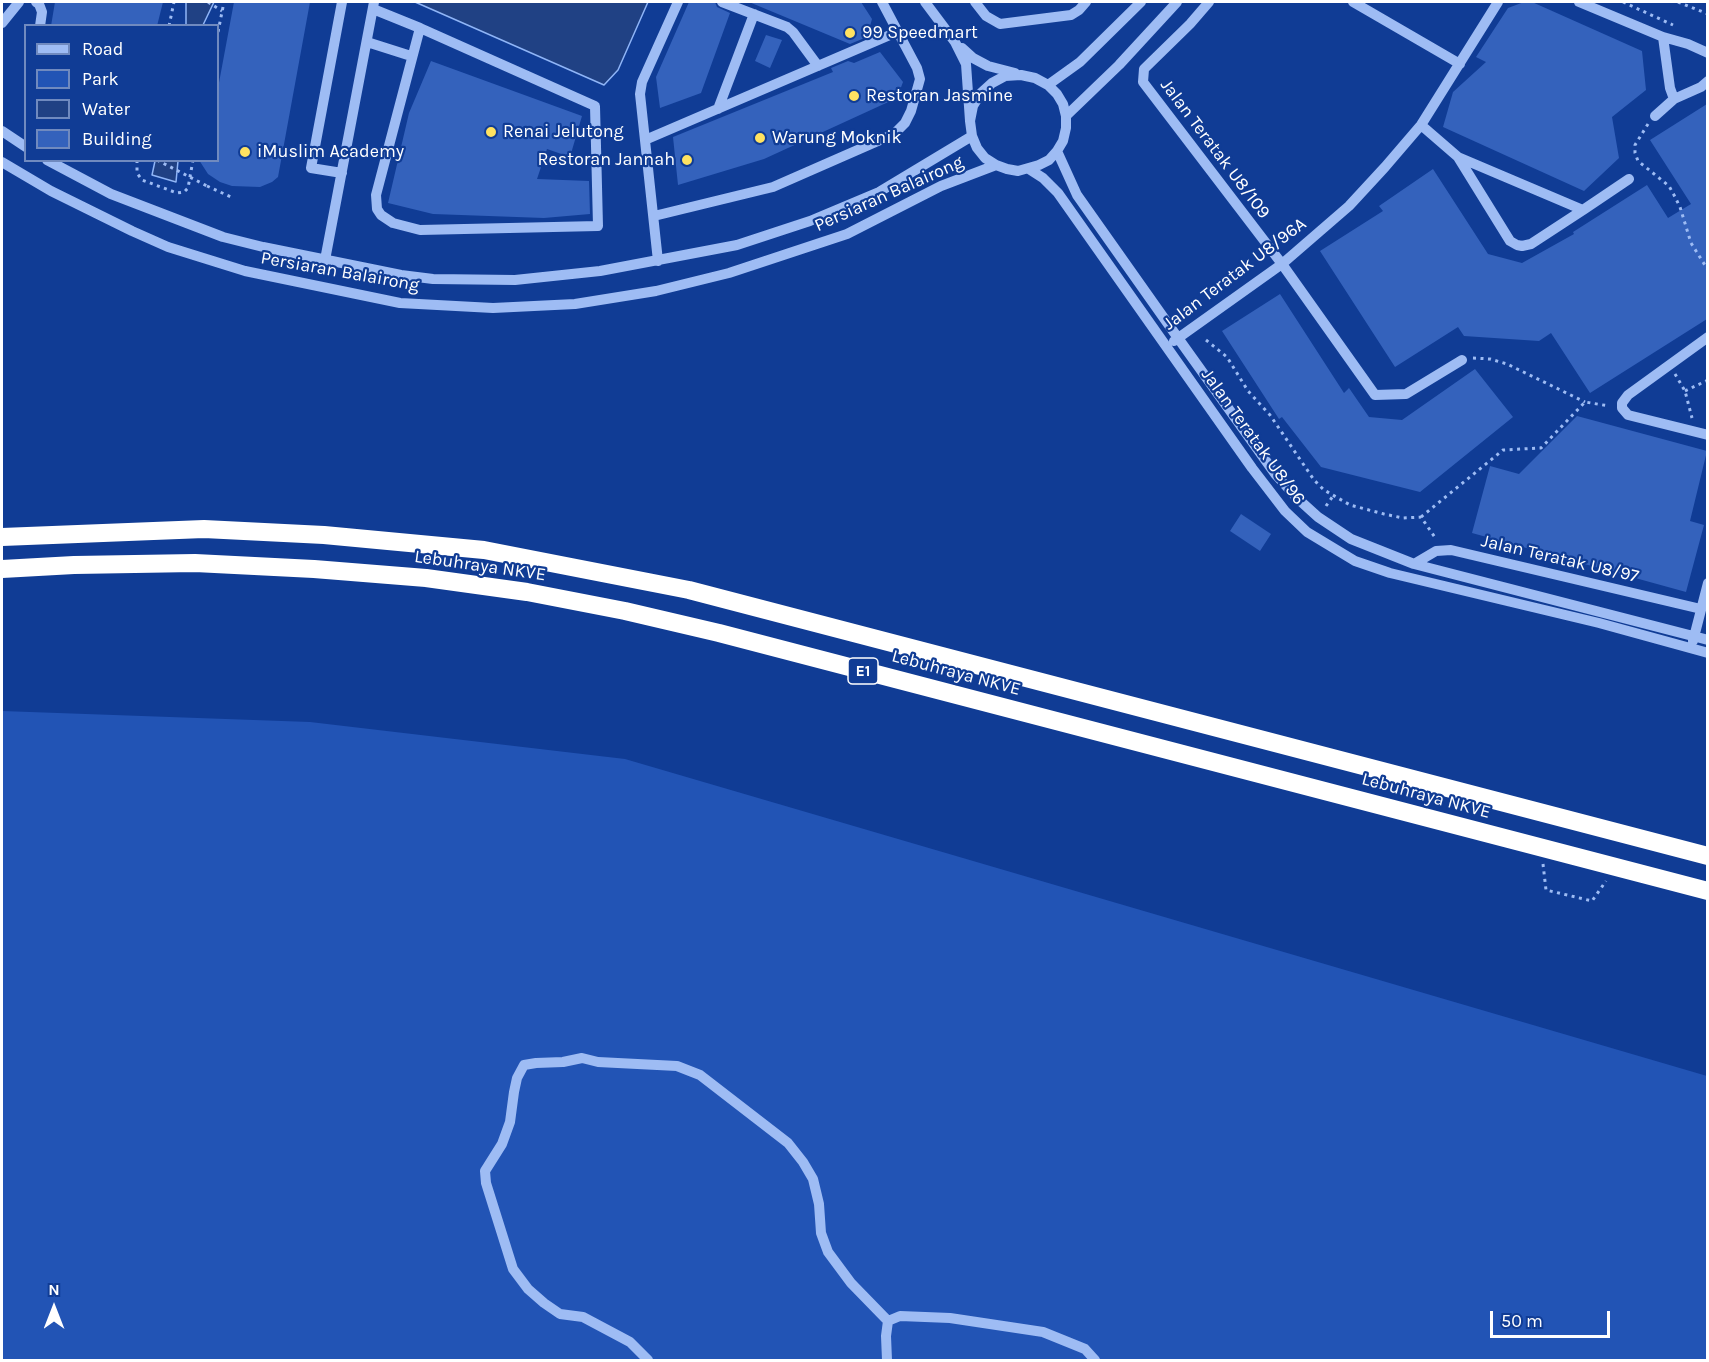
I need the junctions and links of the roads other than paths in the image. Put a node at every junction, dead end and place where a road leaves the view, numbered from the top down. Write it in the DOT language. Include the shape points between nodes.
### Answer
graph roads {
  1 [pos="19,2"];
  2 [pos="36,2"];
  3 [pos="342,2"];
  4 [pos="678,2"];
  5 [pos="722,2"];
  6 [pos="882,2"];
  7 [pos="925,2"];
  8 [pos="975,2"];
  9 [pos="1086,2"];
  10 [pos="1141,2"];
  11 [pos="1178,2"];
  12 [pos="1209,2"];
  13 [pos="1353,2"];
  14 [pos="1498,2"];
  15 [pos="1579,2"];
  16 [pos="374,5"];
  17 [pos="753,14"];
  18 [pos="2,23"];
  19 [pos="40,24"];
  20 [pos="420,28"];
  21 [pos="897,32"];
  22 [pos="1663,37"];
  23 [pos="367,42"];
  24 [pos="955,42"];
  25 [pos="1707,53"];
  26 [pos="411,56"];
  27 [pos="1460,64"];
  28 [pos="818,66"];
  29 [pos="1021,75"];
  30 [pos="1707,81"];
  31 [pos="1048,86"];
  32 [pos="1674,99"];
  33 [pos="718,109"];
  34 [pos="1066,116"];
  35 [pos="1655,116"];
  36 [pos="970,121"];
  37 [pos="1421,125"];
  38 [pos="2,131"];
  39 [pos="972,136"];
  40 [pos="645,140"];
  41 [pos="24,146"];
  42 [pos="1057,152"];
  43 [pos="1458,156"];
  44 [pos="2,162"];
  45 [pos="51,162"];
  46 [pos="996,165"];
  47 [pos="1029,169"];
  48 [pos="342,173"];
  49 [pos="1629,179"];
  50 [pos="1583,210"];
  51 [pos="654,216"];
  52 [pos="325,260"];
  53 [pos="658,261"];
  54 [pos="1282,264"];
  55 [pos="1707,337"];
  56 [pos="1178,338"];
  57 [pos="1167,347"];
  58 [pos="1462,360"];
  59 [pos="1707,435"];
  60 [pos="2,537"];
  61 [pos="1414,564"];
  62 [pos="2,569"];
  63 [pos="1707,583"];
  64 [pos="1701,609"];
  65 [pos="1694,636"];
  66 [pos="1707,640"];
  67 [pos="1692,649"];
  68 [pos="1707,653"];
  69 [pos="1707,856"];
  70 [pos="1707,891"];
  71 [pos="888,1321"];
  72 [pos="648,1360"];
  73 [pos="887,1360"];
  74 [pos="1095,1360"];
  1 -- 18 [label="street"];
  2 -- 19 [label="street" via="42,12"];
  3 -- 48 [label="street" via="311,168"];
  4 -- 40 [label="street" via="642,81"];
  5 -- 17 [label="street"];
  6 -- 21 [label="street"];
  7 -- 24 [label="street"];
  8 -- 9 [label="street" via="986,16 1000,24 1071,15"];
  10 -- 31 [label="street" via="1080,62"];
  11 -- 34 [label="street"];
  12 -- 54 [label="street, Jalan Teratak U8/109" via="1143,69 1143,82"];
  13 -- 27 [label="street"];
  14 -- 27 [label="street, Jalan Teratak U8/96A"];
  15 -- 22 [label="street"];
  16 -- 20 [label="street"];
  16 -- 23 [label="street"];
  17 -- 28 [label="street" via="787,27"];
  17 -- 33 [label="street"];
  20 -- 26 [label="street"];
  20 -- 26 [label="street" via="595,106 598,226 420,230 393,223 381,215 376,195"];
  21 -- 28 [label="street"];
  21 -- 51 [label="street" via="920,79 911,111 894,134 773,187"];
  22 -- 25 [label="street"];
  22 -- 32 [label="street"];
  23 -- 26 [label="street"];
  23 -- 48 [label="street"];
  24 -- 29 [label="street" via="988,66"];
  24 -- 36 [label="street" via="966,64"];
  27 -- 37 [label="street, Jalan Teratak U8/96A"];
  28 -- 33 [label="street"];
  29 -- 31 [label="street"];
  29 -- 36 [label="street" via="992,82 973,106"];
  30 -- 32 [label="street"];
  31 -- 34 [label="street" via="1063,104"];
  32 -- 35 [label="street"];
  33 -- 40 [label="street"];
  34 -- 42 [label="street" via="1063,141"];
  36 -- 39 [label="street"];
  37 -- 43 [label="street"];
  37 -- 54 [label="street, Jalan Teratak U8/96A" via="1349,206"];
  38 -- 41 [label="street"];
  39 -- 46 [label="street" via="985,158"];
  39 -- 53 [label="street, Persiaran Balairong" via="879,192 810,222 736,245"];
  40 -- 51 [label="street"];
  42 -- 47 [label="street"];
  42 -- 56 [label="street, Jalan Teratak U8/96" via="1077,195"];
  43 -- 50 [label="street"];
  43 -- 50 [label="street" via="1516,245 1531,244"];
  44 -- 46 [label="street, Persiaran Balairong" via="132,231 244,271 400,303 493,308 575,304 656,291 729,273 847,234 941,186"];
  45 -- 52 [label="street, Persiaran Balairong" via="111,194 223,237"];
  46 -- 47 [label="street" via="1018,171"];
  47 -- 57 [label="street, Jalan Teratak U8/96" via="1058,193"];
  48 -- 52 [label="street"];
  49 -- 50 [label="street"];
  51 -- 53 [label="street"];
  52 -- 53 [label="street, Persiaran Balairong" via="433,279 515,280"];
  54 -- 56 [label="street, Jalan Teratak U8/96A"];
  54 -- 58 [label="street, Jalan Teratak U8/109" via="1375,395 1406,394"];
  55 -- 59 [label="street" via="1628,395 1622,404 1628,415"];
  56 -- 57 [label="street, Jalan Teratak U8/96A"];
  56 -- 61 [label="street, Jalan Teratak U8/96" via="1276,475 1297,498 1351,539"];
  57 -- 67 [label="street, Jalan Teratak U8/96" via="1285,511 1306,532 1341,554 1390,573"];
  60 -- 69 [label="highway, Lebuhraya NKVE / E1" via="204,529 484,550 689,590"];
  61 -- 64 [label="street, Jalan Teratak U8/97" via="1436,551 1451,550"];
  61 -- 65 [label="street, Jalan Teratak U8/96"];
  62 -- 70 [label="highway, Lebuhraya NKVE / E1" via="207,564 426,578 526,592 719,633"];
  63 -- 64 [label="street"];
  64 -- 65 [label="street"];
  65 -- 66 [label="street, Jalan Teratak U8/96"];
  65 -- 67 [label="street"];
  67 -- 68 [label="street, Jalan Teratak U8/96"];
  71 -- 72 [label="street" via="828,1252 813,1179 803,1162 788,1143 700,1075 677,1066 582,1058 524,1065 513,1092 510,1122 502,1144 485,1171 513,1269 544,1303 561,1314 583,1317 630,1342"];
  71 -- 73 [label="street"];
  71 -- 74 [label="street" via="900,1316 950,1318 1043,1332 1085,1349"];
}
